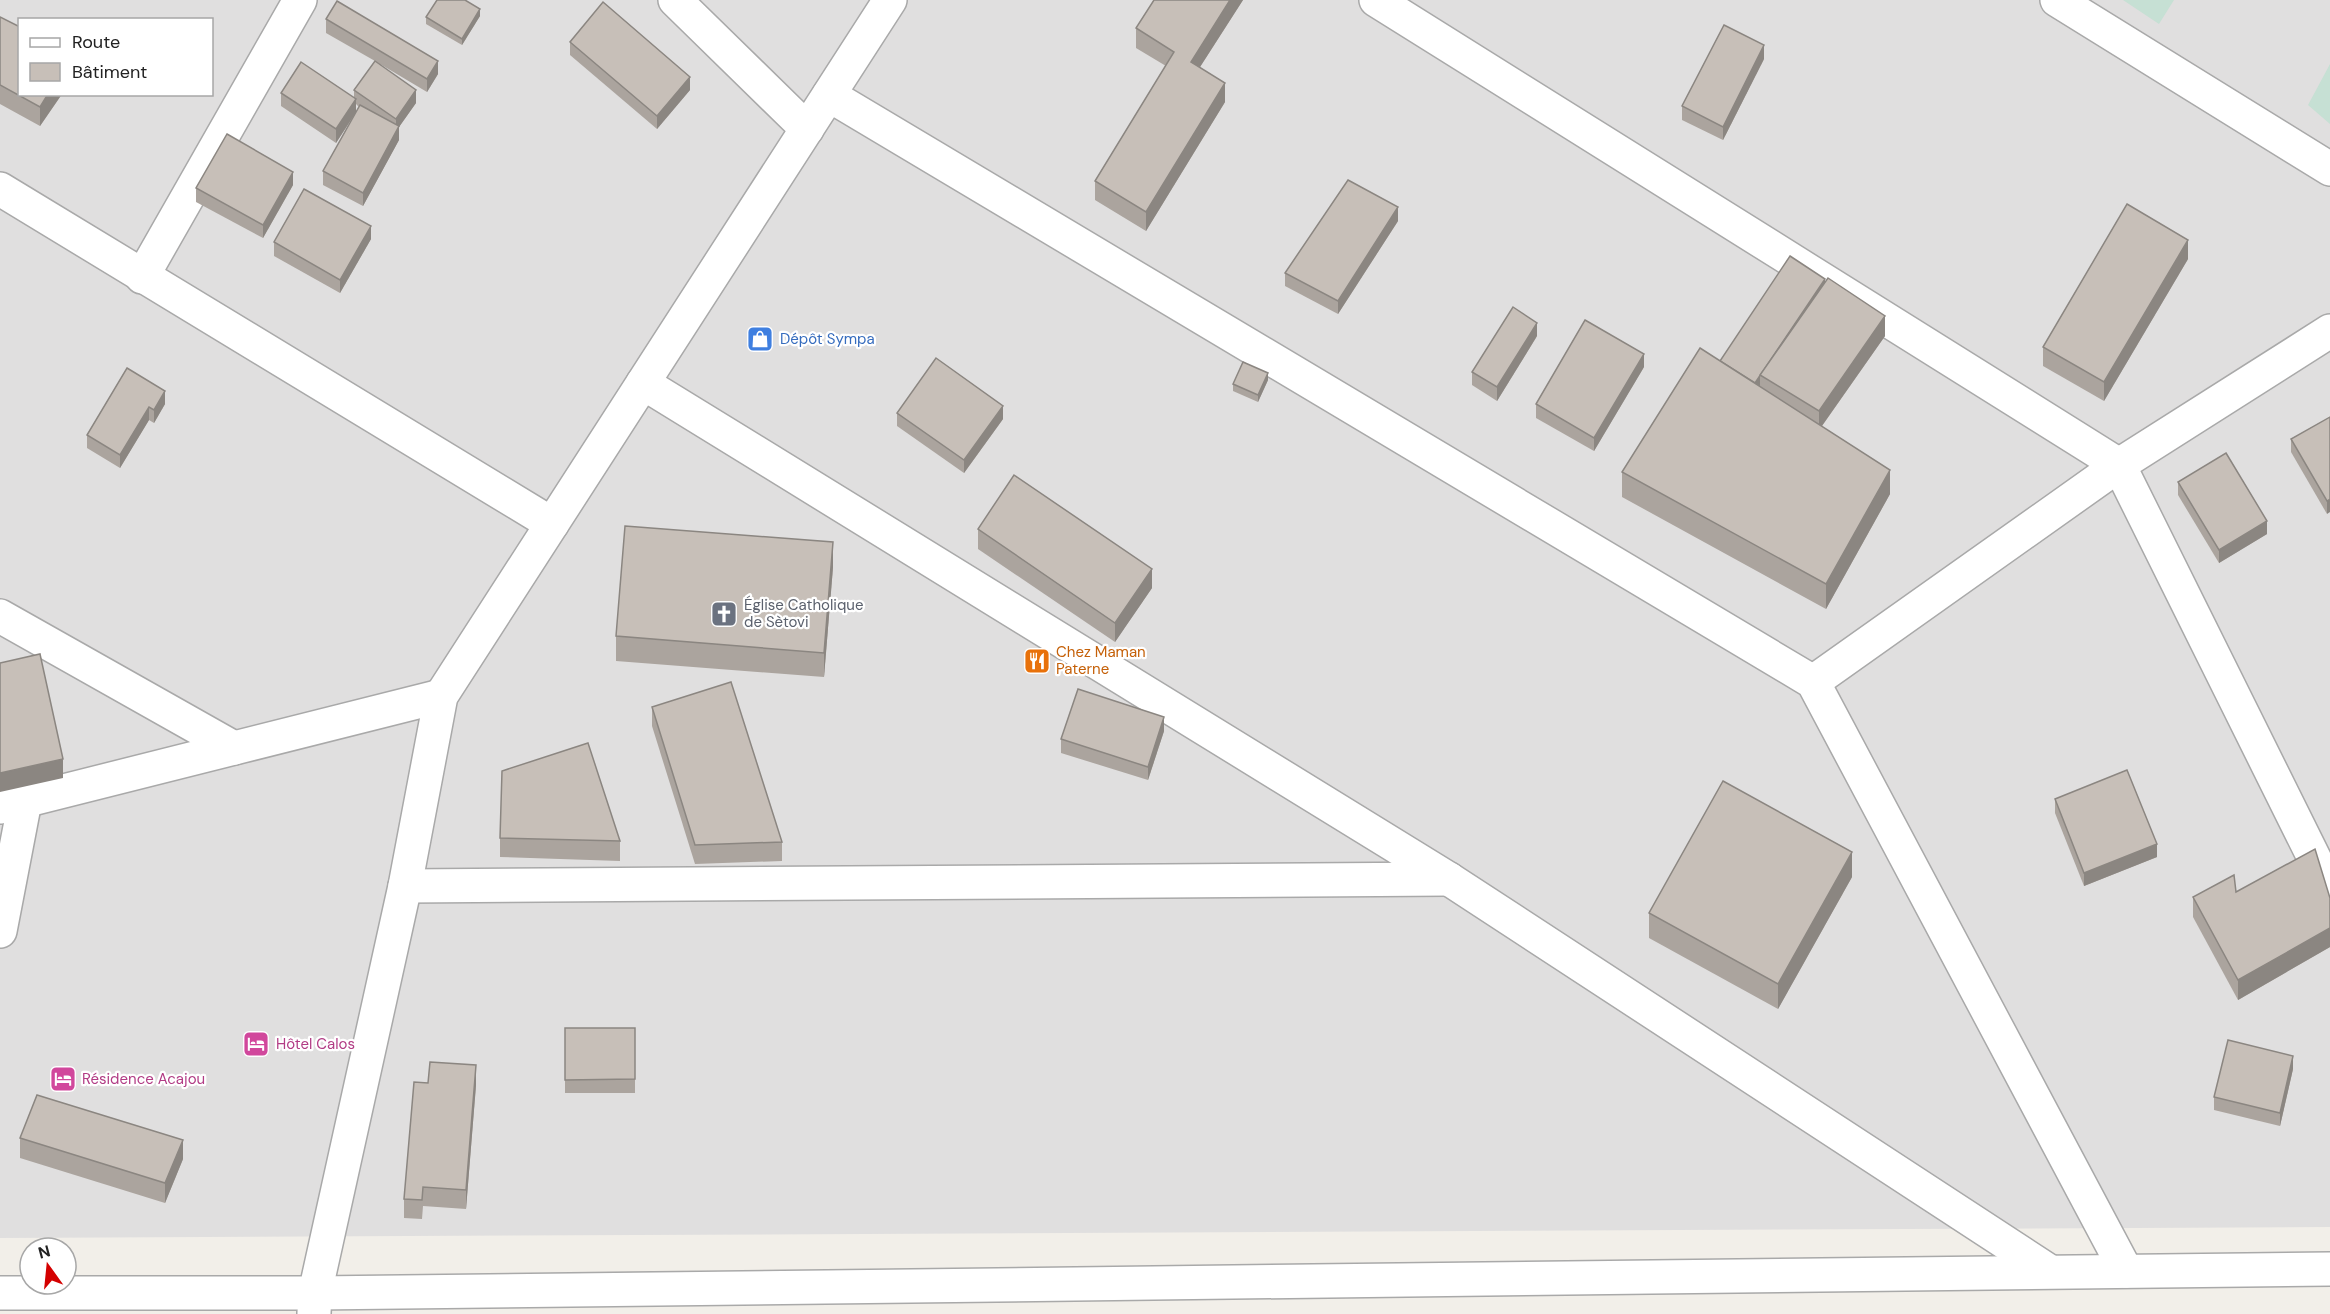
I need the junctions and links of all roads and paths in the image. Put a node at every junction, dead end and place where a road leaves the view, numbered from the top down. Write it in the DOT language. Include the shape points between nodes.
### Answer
graph roads {
  1 [pos="300,0"];
  2 [pos="675,0"];
  3 [pos="890,0"];
  4 [pos="1376,0"];
  5 [pos="2057,0"];
  6 [pos="829,95"];
  7 [pos="807,129"];
  8 [pos="2330,169"];
  9 [pos="0,189"];
  10 [pos="142,277"];
  11 [pos="2330,331"];
  12 [pos="643,383"];
  13 [pos="2119,465"];
  14 [pos="552,524"];
  15 [pos="0,616"];
  16 [pos="1813,682"];
  17 [pos="441,696"];
  18 [pos="234,748"];
  19 [pos="12,804"];
  20 [pos="1449,879"];
  21 [pos="405,886"];
  22 [pos="2330,890"];
  23 [pos="0,932"];
  24 [pos="2330,1269"];
  25 [pos="2049,1271"];
  26 [pos="2126,1271"];
  27 [pos="0,1293"];
  28 [pos="314,1304"];
  1 -- 10 [label="street"];
  2 -- 7 [label="street"];
  3 -- 6 [label="street"];
  4 -- 13 [label="street"];
  5 -- 8 [label="street"];
  6 -- 7 [label="street"];
  6 -- 16 [label="street"];
  7 -- 12 [label="street"];
  9 -- 10 [label="street"];
  10 -- 14 [label="street"];
  11 -- 13 [label="street"];
  12 -- 14 [label="street"];
  12 -- 20 [label="street"];
  13 -- 16 [label="street"];
  13 -- 22 [label="street"];
  14 -- 17 [label="street"];
  15 -- 18 [label="street"];
  16 -- 26 [label="street"];
  17 -- 18 [label="street"];
  17 -- 21 [label="street"];
  18 -- 19 [label="street"];
  19 -- 23 [label="street"];
  20 -- 21 [label="street"];
  20 -- 25 [label="street"];
  21 -- 28 [label="street"];
  24 -- 26 [label="street"];
  25 -- 26 [label="street"];
  25 -- 28 [label="street"];
  27 -- 28 [label="street"];
}
